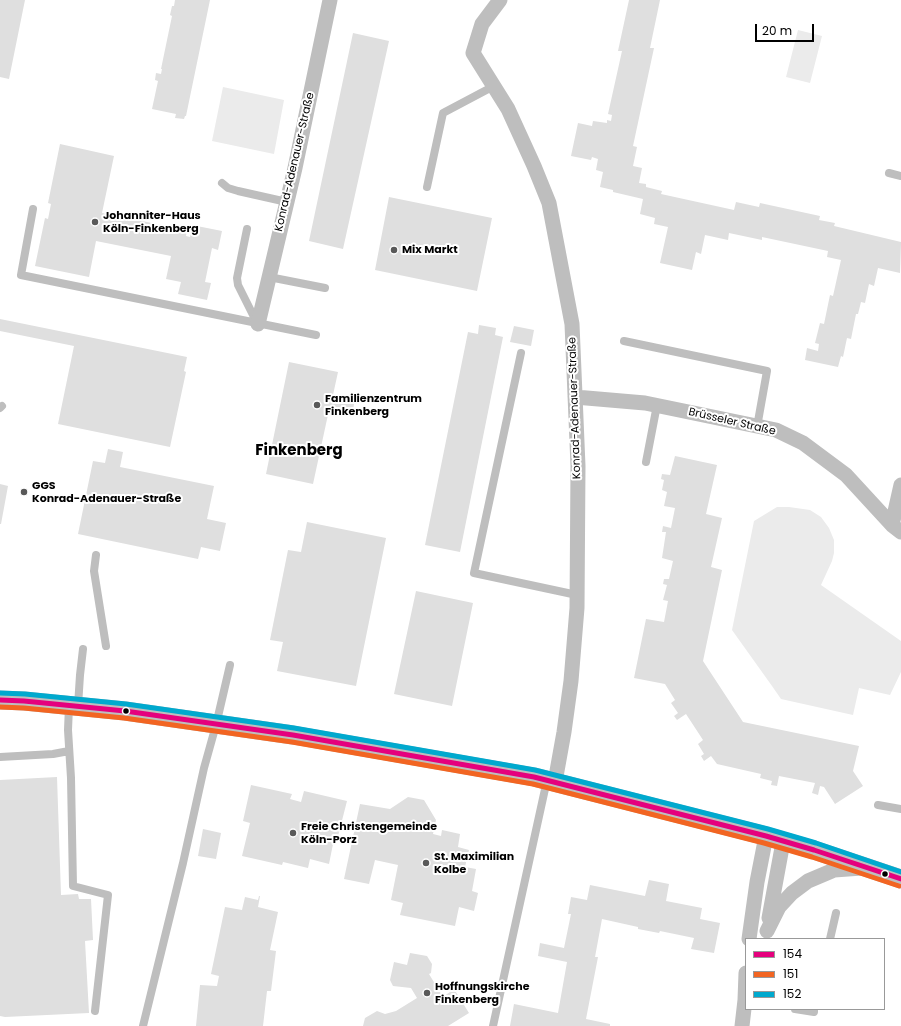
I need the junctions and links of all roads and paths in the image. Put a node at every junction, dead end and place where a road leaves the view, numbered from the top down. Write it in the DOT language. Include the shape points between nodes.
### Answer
graph roads {
  1 [pos="330,0"];
  2 [pos="500,0"];
  3 [pos="494,86"];
  4 [pos="889,173"];
  5 [pos="901,176"];
  6 [pos="222,183"];
  7 [pos="427,188"];
  8 [pos="287,202"];
  9 [pos="33,209"];
  10 [pos="247,229"];
  11 [pos="269,277"];
  12 [pos="325,288"];
  13 [pos="258,324"];
  14 [pos="316,335"];
  15 [pos="624,341"];
  16 [pos="521,353"];
  17 [pos="575,397"];
  18 [pos="656,405"];
  19 [pos="757,427"];
  20 [pos="646,462"];
  21 [pos="901,485"];
  22 [pos="897,528"];
  23 [pos="96,555"];
  24 [pos="577,595"];
  25 [pos="106,646"];
  26 [pos="83,649"];
  27 [pos="230,665"];
  28 [pos="0,700"];
  29 [pos="74,706"];
  30 [pos="216,725"];
  31 [pos="69,751"];
  32 [pos="0,757"];
  33 [pos="551,781"];
  34 [pos="878,805"];
  35 [pos="901,810"];
  36 [pos="774,839"];
  37 [pos="864,868"];
  38 [pos="901,879"];
  39 [pos="836,913"];
  40 [pos="766,935"];
  41 [pos="749,938"];
  42 [pos="830,938"];
  43 [pos="745,1006"];
  44 [pos="801,1010"];
  45 [pos="814,1010"];
  46 [pos="95,1011"];
  47 [pos="143,1026"];
  48 [pos="493,1026"];
  49 [pos="742,1026"];
  1 -- 8 [label="street, Konrad-Adenauer-Straße"];
  2 -- 3 [label="street, Konrad-Adenauer-Straße" via="482,24 473,53"];
  3 -- 7 [label="lane" via="443,113"];
  3 -- 17 [label="street, Konrad-Adenauer-Straße" via="508,109 549,203 572,324"];
  4 -- 5 [label="lane"];
  6 -- 8 [label="lane" via="238,191"];
  8 -- 11 [label="street, Konrad-Adenauer-Straße"];
  9 -- 13 [label="lane" via="21,275"];
  10 -- 13 [label="lane" via="237,278"];
  11 -- 12 [label="lane"];
  11 -- 13 [label="street, Konrad-Adenauer-Straße"];
  13 -- 14 [label="lane"];
  15 -- 19 [label="lane" via="767,371"];
  16 -- 24 [label="lane" via="474,573"];
  17 -- 18 [label="street, Brüsseler Straße"];
  17 -- 24 [label="street, Konrad-Adenauer-Straße" via="578,466"];
  18 -- 19 [label="street, Brüsseler Straße"];
  18 -- 20 [label="lane"];
  19 -- 22 [label="street, Brüsseler Straße" via="776,430 803,443 846,475"];
  21 -- 22 [label="street"];
  23 -- 25 [label="lane" via="94,571"];
  24 -- 33 [label="street, Konrad-Adenauer-Straße" via="571,681 564,732"];
  26 -- 29 [label="lane"];
  27 -- 30 [label="lane"];
  28 -- 29 [label="street"];
  29 -- 30 [label="street"];
  29 -- 31 [label="lane" via="68,730"];
  30 -- 33 [label="street" via="293,735"];
  30 -- 47 [label="lane"];
  31 -- 32 [label="lane"];
  31 -- 46 [label="lane" via="73,886 108,895"];
  33 -- 36 [label="street"];
  33 -- 48 [label="lane"];
  34 -- 35 [label="lane"];
  36 -- 37 [label="street"];
  36 -- 40 [label="street"];
  36 -- 41 [label="street" via="757,882"];
  37 -- 38 [label="street"];
  37 -- 40 [label="street" via="834,870 808,881 779,907"];
  39 -- 42 [label="lane"];
  43 -- 49 [label="street"];
  44 -- 45 [label="lane"];
}
